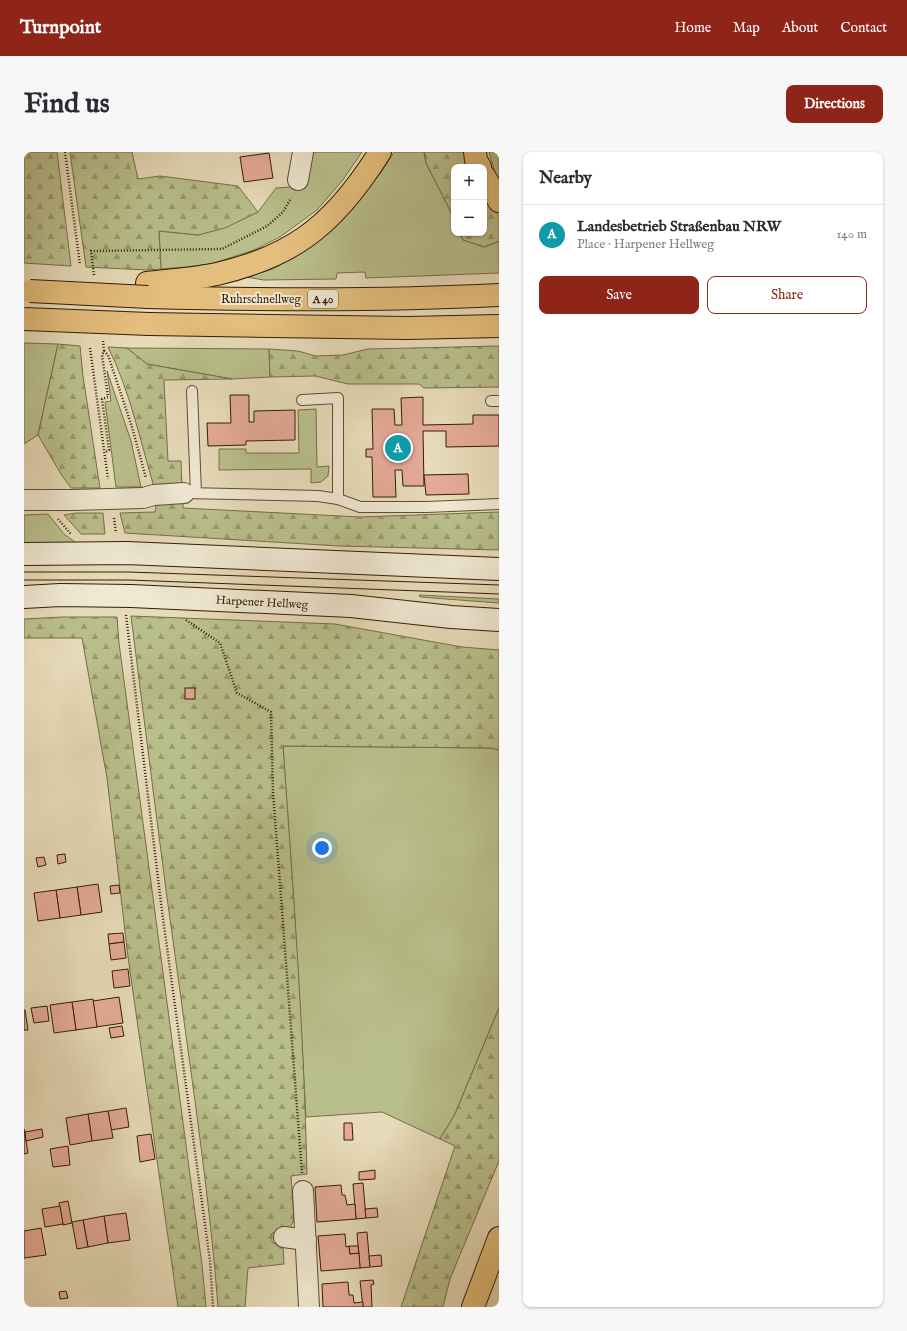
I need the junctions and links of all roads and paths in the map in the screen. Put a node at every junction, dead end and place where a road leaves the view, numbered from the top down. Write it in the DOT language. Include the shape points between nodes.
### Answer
graph roads {
  1 [pos="65,152"];
  2 [pos="304,152"];
  3 [pos="380,152"];
  4 [pos="475,152"];
  5 [pos="478,164"];
  6 [pos="298,180"];
  7 [pos="487,181"];
  8 [pos="499,201"];
  9 [pos="91,251"];
  10 [pos="80,265"];
  11 [pos="147,290"];
  12 [pos="24,291"];
  13 [pos="499,295"];
  14 [pos="24,319"];
  15 [pos="499,326"];
  16 [pos="90,348"];
  17 [pos="192,391"];
  18 [pos="302,400"];
  19 [pos="190,493"];
  20 [pos="148,496"];
  21 [pos="338,499"];
  22 [pos="32,500"];
  23 [pos="499,504"];
  24 [pos="96,553"];
  25 [pos="24,554"];
  26 [pos="499,569"];
  27 [pos="24,598"];
  28 [pos="173,598"];
  29 [pos="499,620"];
  30 [pos="127,623"];
  31 [pos="303,1191"];
  32 [pos="284,1237"];
  33 [pos="499,1238"];
  34 [pos="306,1240"];
  35 [pos="213,1307"];
  36 [pos="309,1307"];
  37 [pos="473,1307"];
  1 -- 10 [label="path"];
  2 -- 6 [label="street"];
  3 -- 11 [label="highway" via="355,189 327,219 304,238 279,253 216,274"];
  4 -- 5 [label="highway"];
  6 -- 9 [label="path" via="283,212 267,226 222,249"];
  7 -- 8 [label="highway"];
  11 -- 12 [label="highway, Ruhrschnellweg / A 40, bridge" via="90,294"];
  11 -- 13 [label="highway, Ruhrschnellweg / A 40" via="280,299"];
  14 -- 15 [label="highway, bridge" via="149,324 406,328"];
  16 -- 20 [label="path" via="105,452 109,450 102,399 108,397 102,355 104,351 108,355 132,427 146,477"];
  17 -- 19 [label="lane"];
  18 -- 21 [label="lane" via="338,398"];
  19 -- 20 [label="street"];
  19 -- 21 [label="lane" via="318,496"];
  20 -- 22 [label="street, bridge"];
  21 -- 23 [label="lane" via="360,507"];
  22 -- 24 [label="path"];
  24 -- 25 [label="main road"];
  24 -- 26 [label="main road"];
  27 -- 28 [label="main road, Harpener Hellweg" via="60,595"];
  28 -- 29 [label="main road, Harpener Hellweg" via="351,606"];
  28 -- 31 [label="path" via="175,612 220,644 237,693 271,712 273,792"];
  30 -- 35 [label="path" via="162,911 210,1261"];
  31 -- 34 [label="street"];
  32 -- 34 [label="street"];
  33 -- 37 [label="highway"];
  34 -- 36 [label="street"];
}
